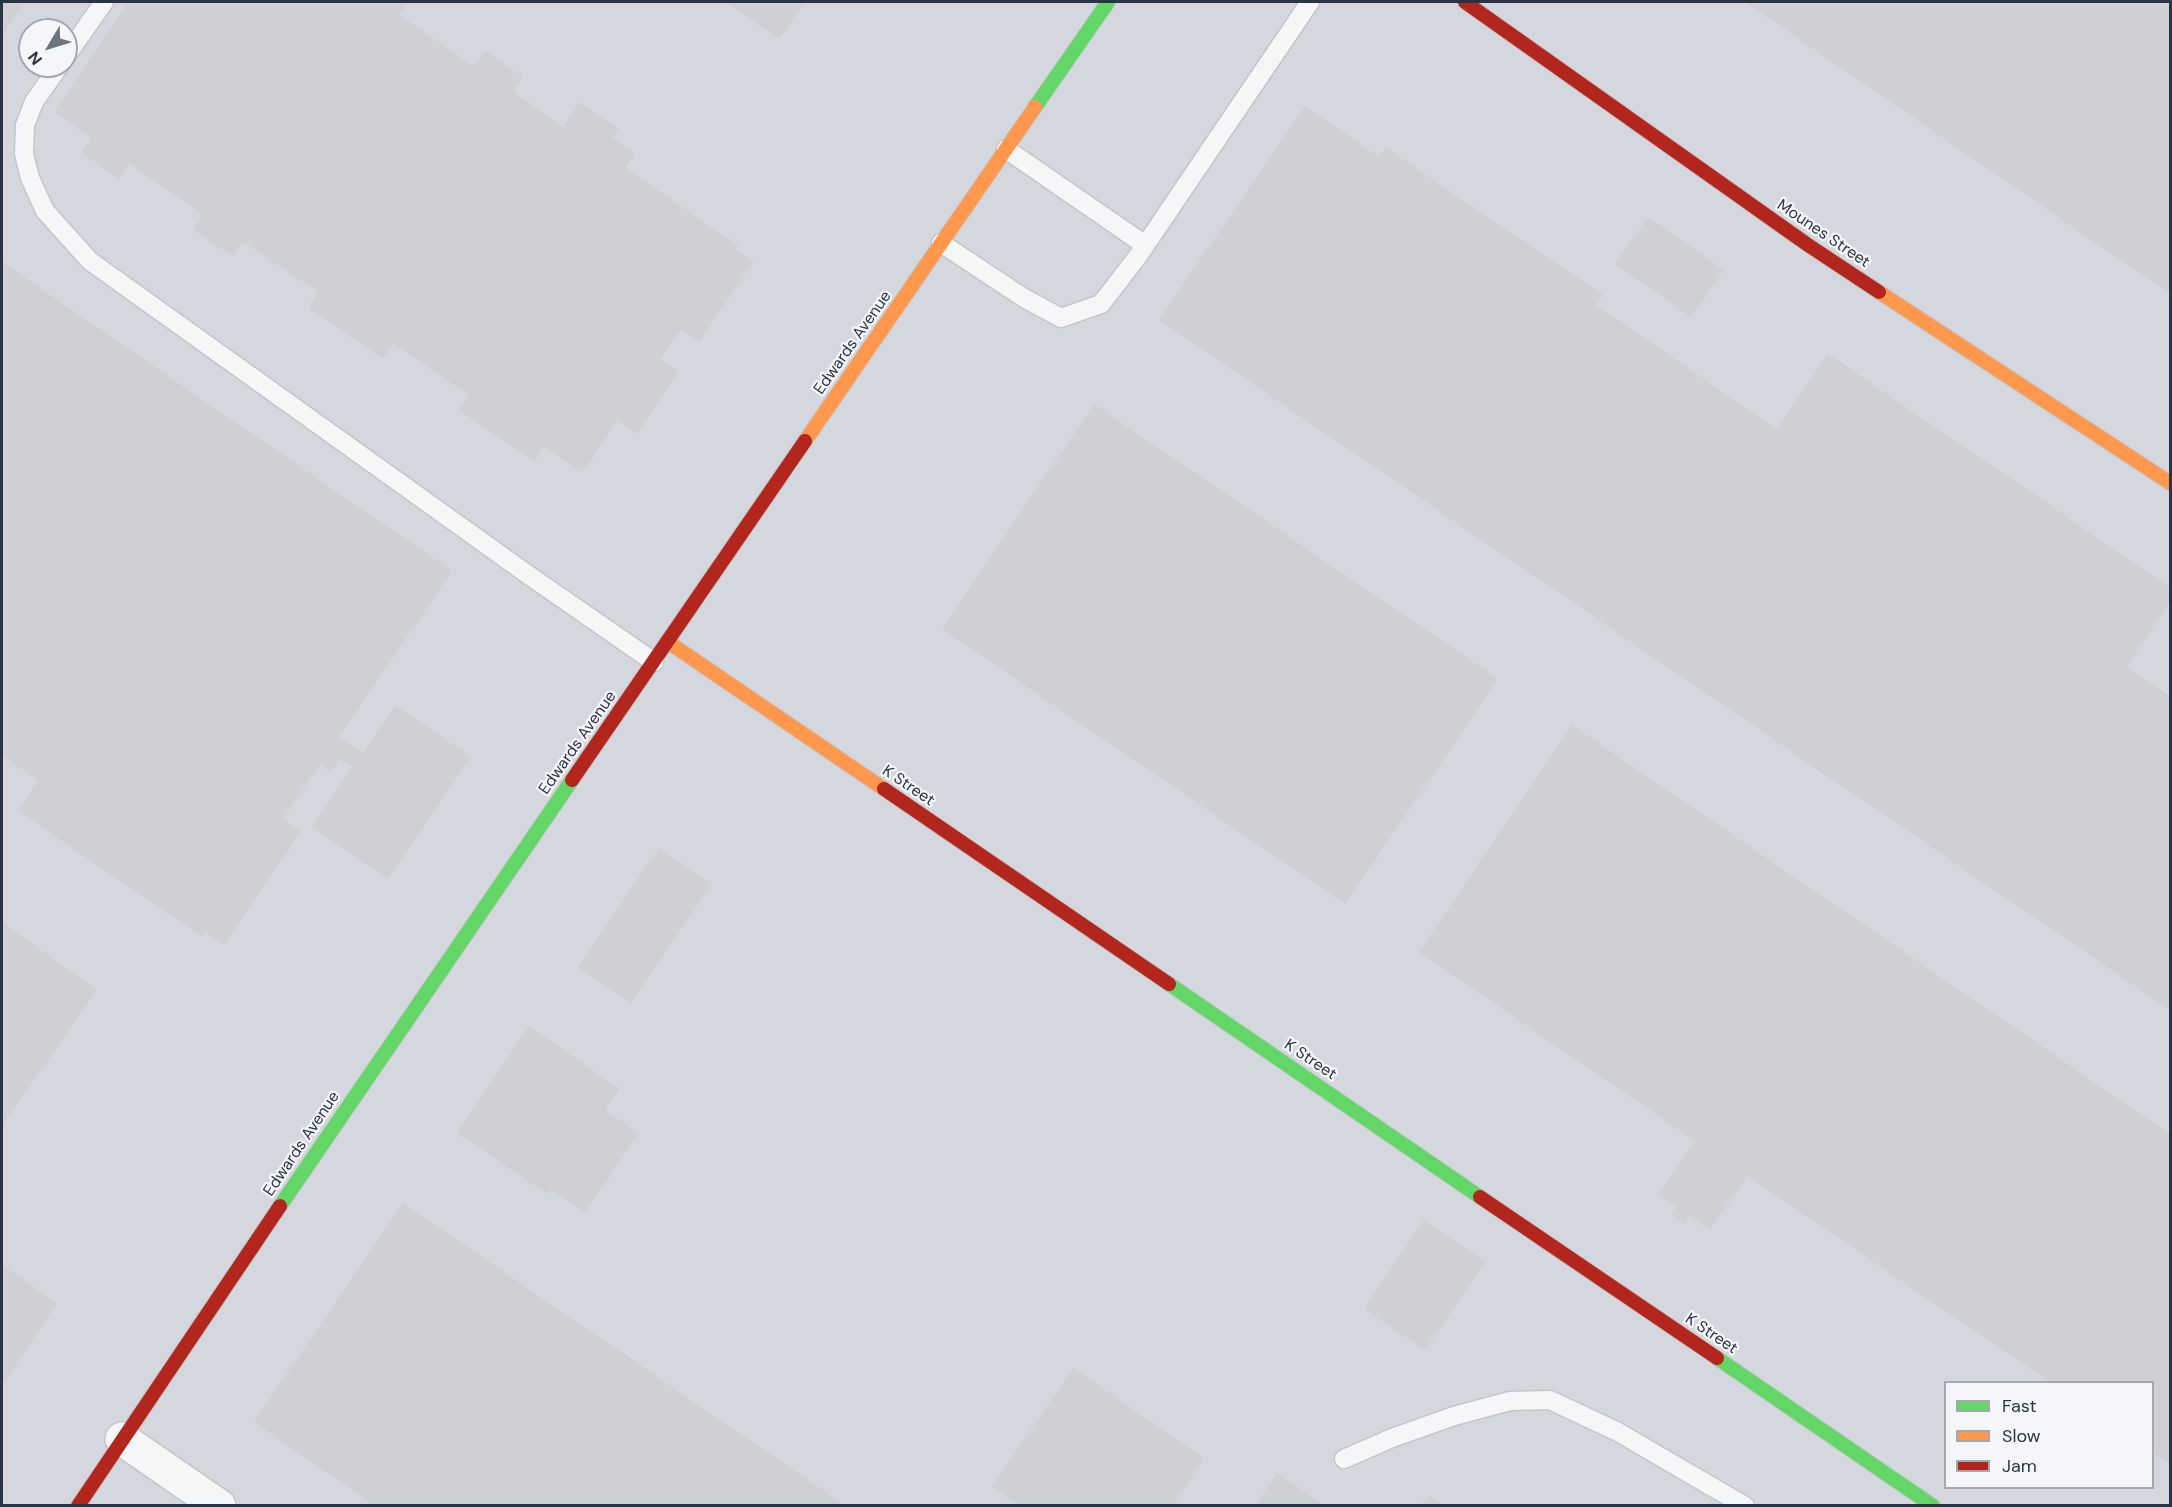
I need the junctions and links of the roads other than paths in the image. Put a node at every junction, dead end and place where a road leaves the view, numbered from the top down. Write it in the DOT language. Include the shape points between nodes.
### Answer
graph roads {
  1 [pos="104,2"];
  2 [pos="1108,2"];
  3 [pos="1310,2"];
  4 [pos="1465,2"];
  5 [pos="78,39"];
  6 [pos="51,78"];
  7 [pos="1006,149"];
  8 [pos="941,243"];
  9 [pos="1145,245"];
  10 [pos="2170,483"];
  11 [pos="668,642"];
  12 [pos="654,662"];
  13 [pos="122,1439"];
  14 [pos="1344,1459"];
  15 [pos="78,1506"];
  16 [pos="219,1506"];
  17 [pos="1745,1506"];
  18 [pos="1933,1506"];
  1 -- 5 [label="lane"];
  2 -- 7 [label="street, Edwards Avenue"];
  3 -- 9 [label="lane"];
  4 -- 10 [label="street, Mounes Street" via="1808,245"];
  6 -- 12 [label="lane" via="34,102 25,125 24,154 45,211 90,261"];
  7 -- 8 [label="street, Edwards Avenue"];
  7 -- 9 [label="lane"];
  8 -- 9 [label="lane" via="1061,318 1101,304"];
  8 -- 11 [label="street, Edwards Avenue"];
  11 -- 12 [label="street, Edwards Avenue"];
  11 -- 18 [label="street, K Street"];
  12 -- 13 [label="street, Edwards Avenue"];
  13 -- 15 [label="street, Edwards Avenue"];
  13 -- 16 [label="street"];
  14 -- 17 [label="lane" via="1454,1416 1510,1401 1550,1400 1618,1432"];
}
